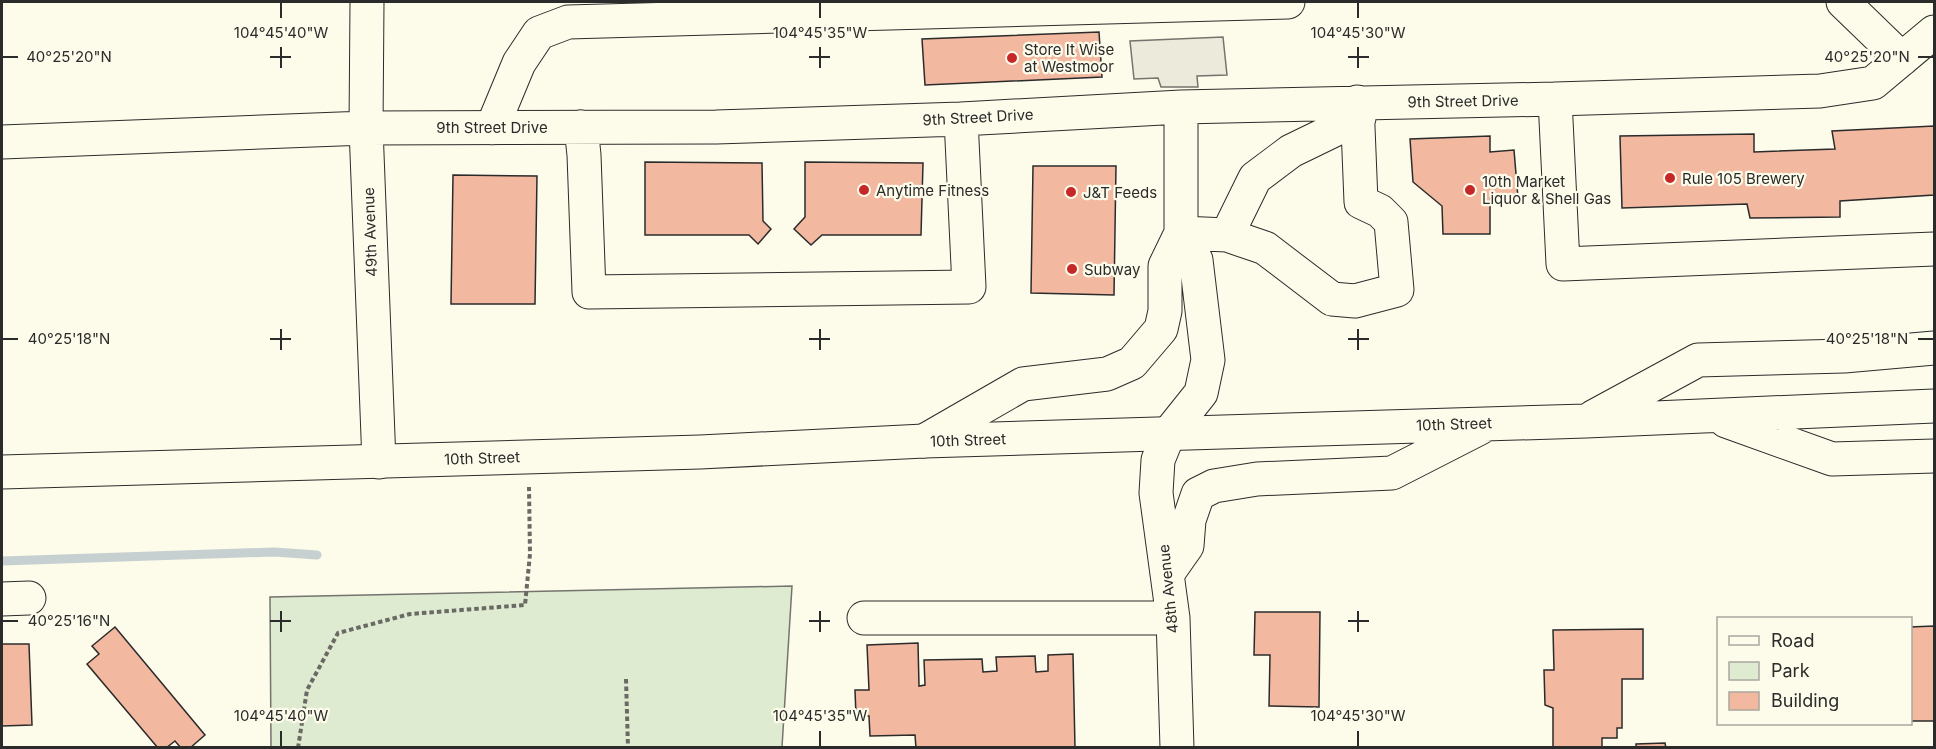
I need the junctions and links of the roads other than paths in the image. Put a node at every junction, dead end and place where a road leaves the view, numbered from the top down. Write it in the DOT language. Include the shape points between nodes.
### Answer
graph roads {
  1 [pos="367,2"];
  2 [pos="1288,2"];
  3 [pos="1843,2"];
  4 [pos="1935,32"];
  5 [pos="1902,59"];
  6 [pos="1555,99"];
  7 [pos="1181,107"];
  8 [pos="1358,110"];
  9 [pos="961,119"];
  10 [pos="581,127"];
  11 [pos="366,128"];
  12 [pos="492,128"];
  13 [pos="2,142"];
  14 [pos="1181,233"];
  15 [pos="1227,235"];
  16 [pos="1935,249"];
  17 [pos="1935,348"];
  18 [pos="1935,406"];
  19 [pos="1710,416"];
  20 [pos="1586,421"];
  21 [pos="1490,423"];
  22 [pos="1169,433"];
  23 [pos="924,441"];
  24 [pos="1935,456"];
  25 [pos="379,462"];
  26 [pos="2,472"];
  27 [pos="1168,573"];
  28 [pos="864,618"];
  29 [pos="1173,618"];
  30 [pos="1177,747"];
  1 -- 11 [label="main road, 49th Avenue"];
  2 -- 12 [label="main road" via="568,22 540,33 519,63"];
  3 -- 5 [label="main road"];
  4 -- 5 [label="main road, 9th Street Drive"];
  5 -- 6 [label="main road, 9th Street Drive" via="1873,83 1820,91"];
  6 -- 8 [label="main road, 9th Street Drive"];
  6 -- 16 [label="main road" via="1563,264"];
  7 -- 8 [label="main road, 9th Street Drive"];
  7 -- 9 [label="main road, 9th Street Drive"];
  7 -- 14 [label="main road"];
  8 -- 15 [label="main road" via="1255,178"];
  8 -- 15 [label="main road" via="1361,202 1380,210 1391,222 1397,290 1355,301 1332,299 1265,248"];
  9 -- 10 [label="main road, 9th Street Drive"];
  9 -- 10 [label="main road" via="969,287 589,292"];
  10 -- 12 [label="main road, 9th Street Drive"];
  11 -- 12 [label="main road, 9th Street Drive"];
  11 -- 13 [label="main road, 9th Street Drive"];
  11 -- 25 [label="main road, 49th Avenue"];
  14 -- 15 [label="main road"];
  14 -- 22 [label="main road, 48th Avenue" via="1196,260 1208,360 1201,393"];
  14 -- 23 [label="main road" via="1165,266 1161,329 1132,363 1107,375 1023,384"];
  17 -- 20 [label="main road" via="1844,356 1698,360"];
  18 -- 19 [label="main road, 10th Street"];
  19 -- 20 [label="main road, 10th Street"];
  19 -- 24 [label="main road" via="1832,459"];
  20 -- 21 [label="main road, 10th Street"];
  21 -- 22 [label="main road, 10th Street"];
  21 -- 27 [label="main road" via="1392,474 1257,478 1214,486 1198,494 1189,520 1187,546"];
  22 -- 23 [label="main road, 10th Street"];
  22 -- 27 [label="main road, 48th Avenue" via="1158,460 1156,493"];
  23 -- 25 [label="main road, 10th Street"];
  25 -- 26 [label="main road, 10th Street"];
  27 -- 29 [label="main road, 48th Avenue"];
  28 -- 29 [label="main road"];
  29 -- 30 [label="main road, 48th Avenue"];
}
